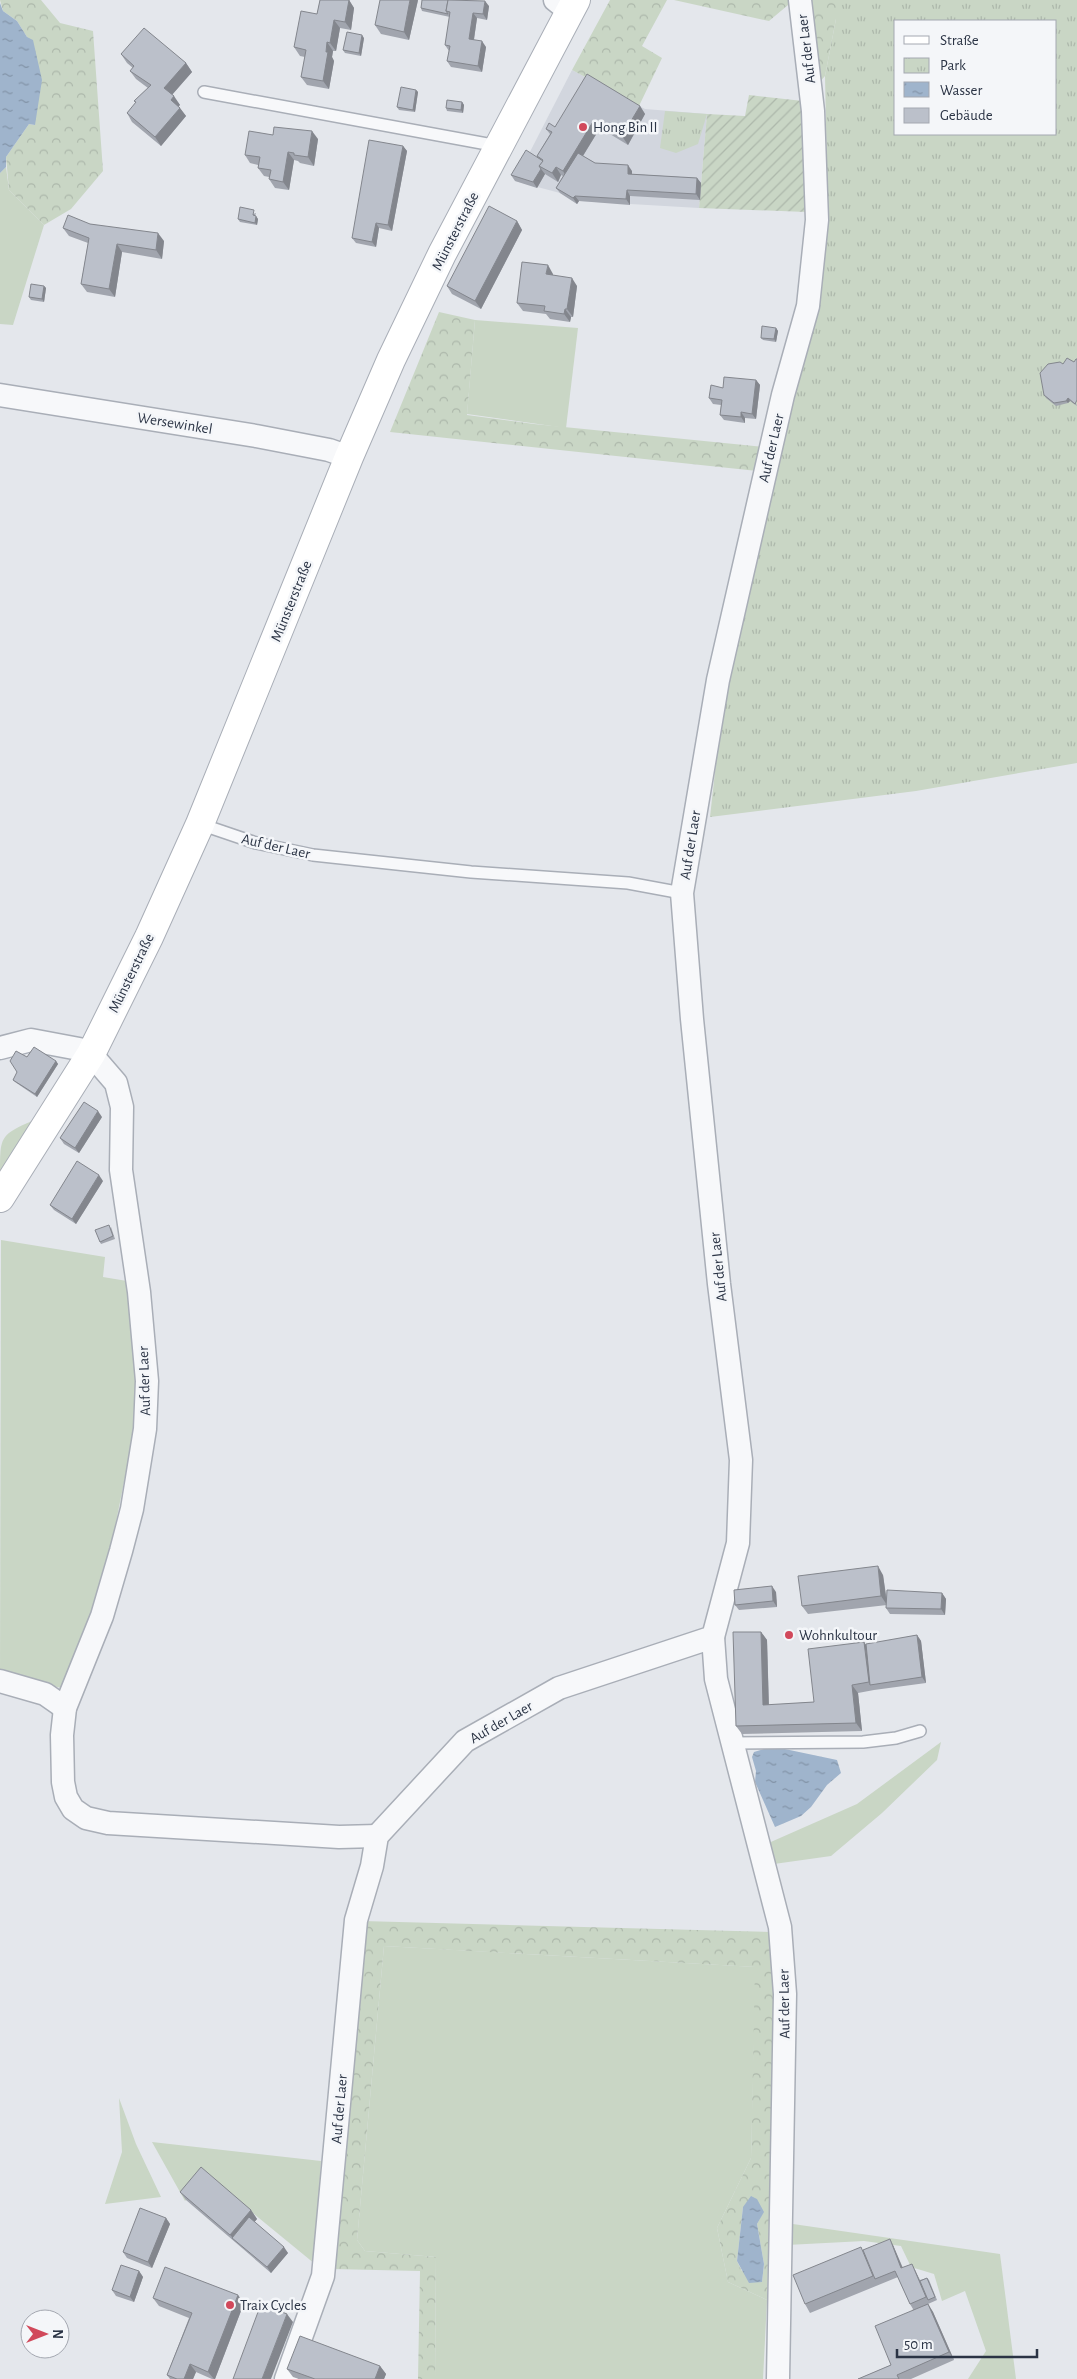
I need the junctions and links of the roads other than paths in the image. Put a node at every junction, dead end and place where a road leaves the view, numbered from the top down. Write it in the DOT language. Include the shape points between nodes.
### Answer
graph roads {
  1 [pos="800,0"];
  2 [pos="567,4"];
  3 [pos="204,92"];
  4 [pos="498,146"];
  5 [pos="0,395"];
  6 [pos="349,457"];
  7 [pos="200,824"];
  8 [pos="682,894"];
  9 [pos="0,1048"];
  10 [pos="90,1054"];
  11 [pos="0,1198"];
  12 [pos="713,1637"];
  13 [pos="0,1681"];
  14 [pos="65,1708"];
  15 [pos="920,1732"];
  16 [pos="733,1743"];
  17 [pos="377,1836"];
  18 [pos="286,2379"];
  19 [pos="778,2379"];
  1 -- 8 [label="street, Auf der Laer" via="814,111 817,220 808,306 783,395 718,680"];
  2 -- 4 [label="main road, Münsterstraße"];
  3 -- 4 [label="lane"];
  4 -- 6 [label="main road, Münsterstraße" via="391,360"];
  5 -- 6 [label="street, Wersewinkel" via="256,436"];
  6 -- 7 [label="main road, Münsterstraße"];
  7 -- 8 [label="lane, Auf der Laer" via="256,843 313,855 471,872 628,883"];
  7 -- 10 [label="main road, Münsterstraße" via="149,937"];
  8 -- 12 [label="street, Auf der Laer" via="692,1019 741,1460 738,1543"];
  9 -- 10 [label="street" via="31,1040"];
  10 -- 11 [label="main road, Münsterstraße"];
  10 -- 14 [label="street, Auf der Laer" via="116,1083 122,1107 121,1170 139,1292 147,1381 146,1429 121,1551 102,1616"];
  12 -- 16 [label="street, Auf der Laer" via="716,1679"];
  12 -- 17 [label="street, Auf der Laer" via="559,1688 465,1741"];
  13 -- 14 [label="street" via="45,1694"];
  14 -- 17 [label="street, Auf der Laer" via="63,1782 73,1809 86,1818 147,1827"];
  15 -- 16 [label="lane" via="863,1742"];
  16 -- 19 [label="street, Auf der Laer" via="780,1927 785,1994"];
  17 -- 18 [label="street, Auf der Laer" via="356,1920 323,2276"];
}
